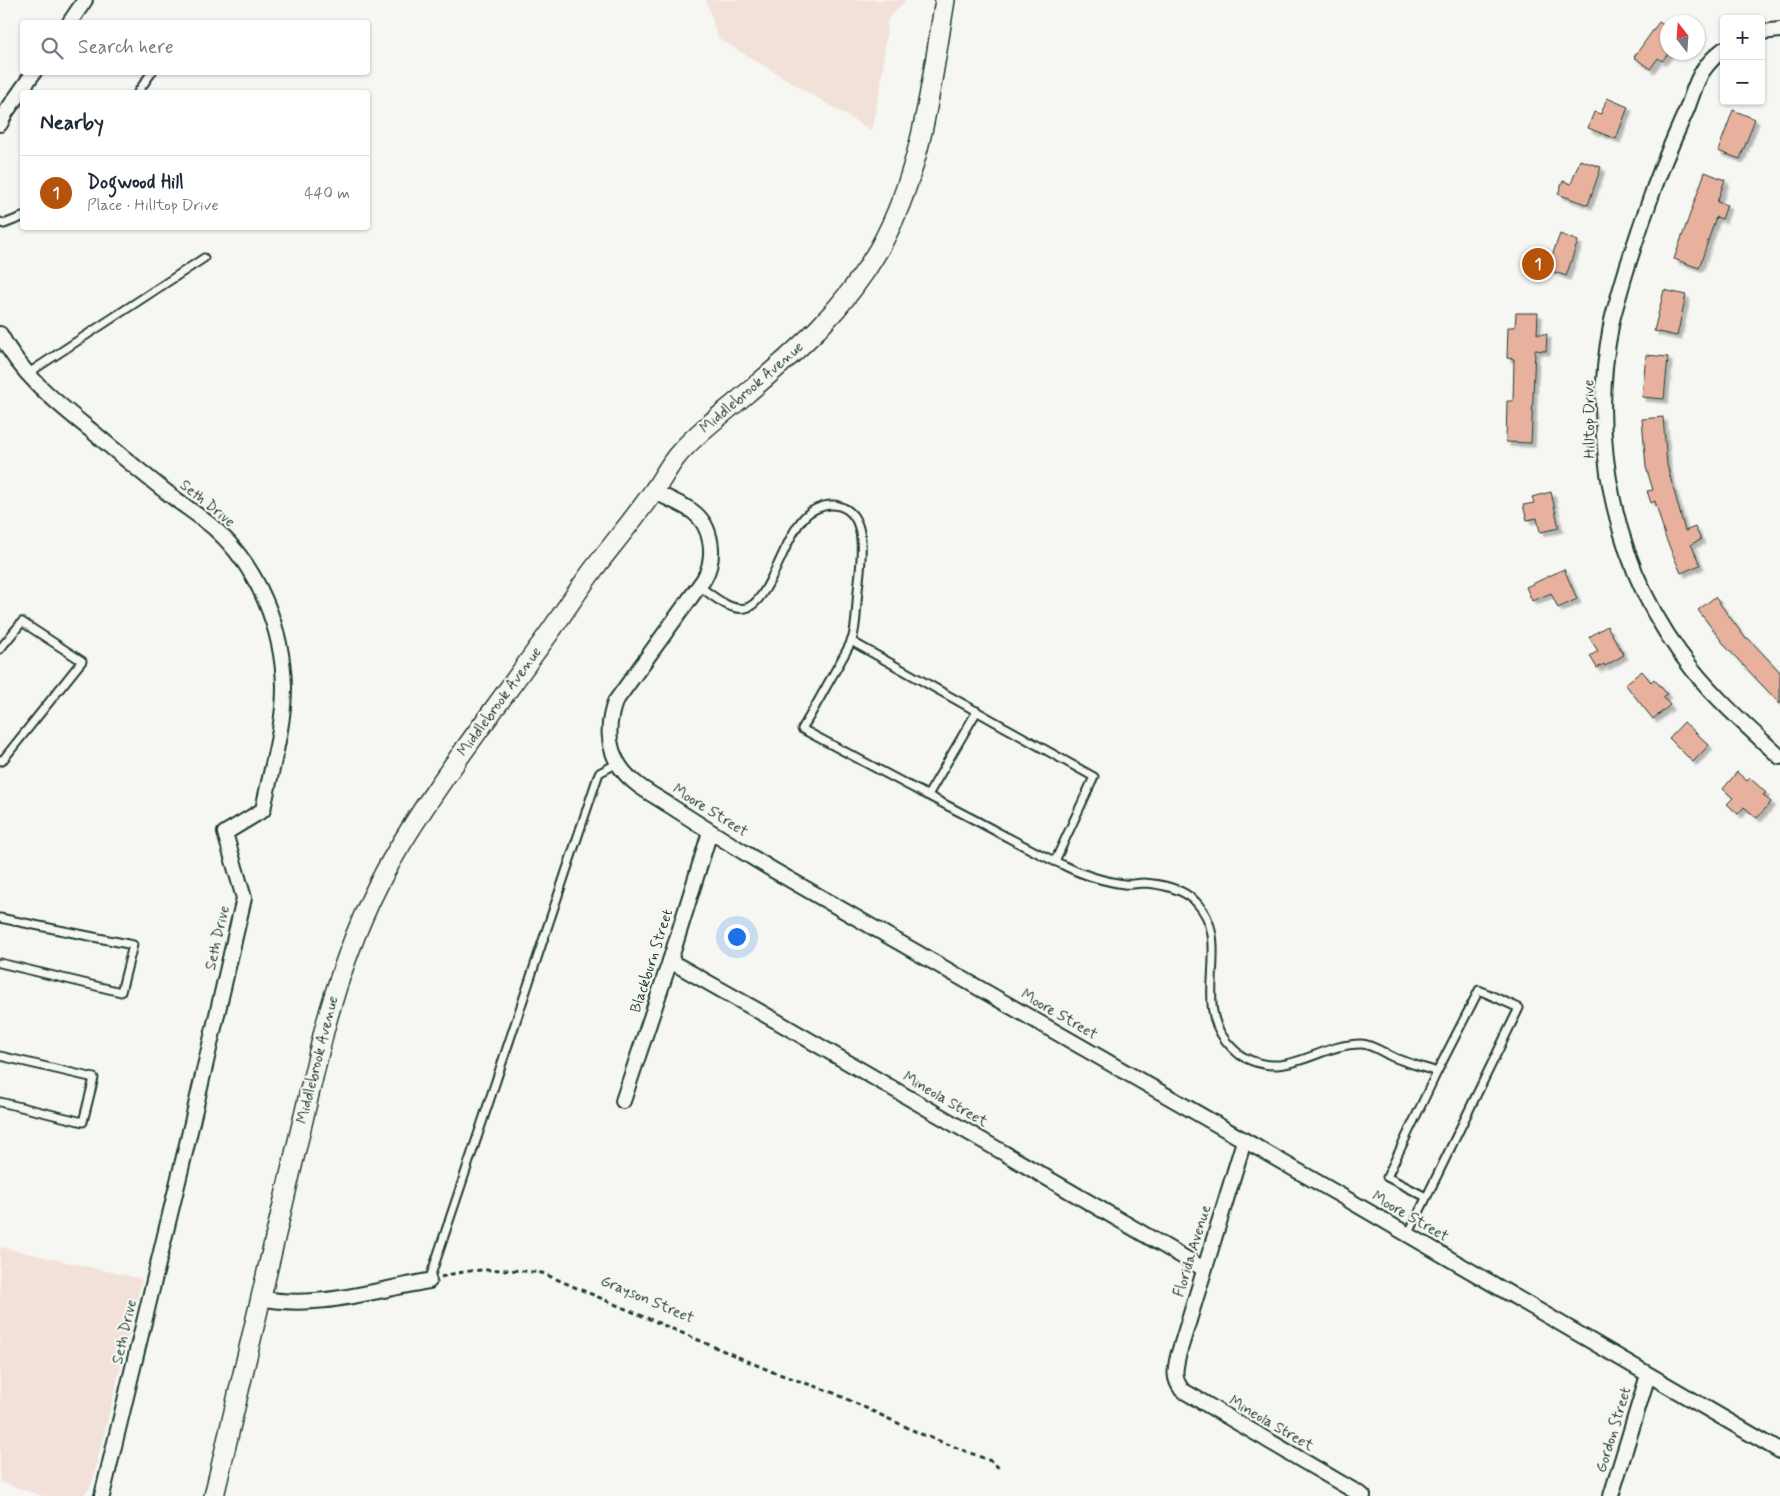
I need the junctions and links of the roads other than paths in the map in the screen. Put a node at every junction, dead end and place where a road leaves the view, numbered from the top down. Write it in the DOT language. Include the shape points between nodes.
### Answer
graph roads {
  1 [pos="86,0"];
  2 [pos="945,0"];
  3 [pos="71,20"];
  4 [pos="1780,30"];
  5 [pos="1765,32"];
  6 [pos="1720,52"];
  7 [pos="32,75"];
  8 [pos="150,75"];
  9 [pos="21,90"];
  10 [pos="139,90"];
  11 [pos="20,92"];
  12 [pos="0,124"];
  13 [pos="20,218"];
  14 [pos="0,222"];
  15 [pos="204,258"];
  16 [pos="0,334"];
  17 [pos="27,374"];
  18 [pos="654,491"];
  19 [pos="699,586"];
  20 [pos="851,641"];
  21 [pos="0,648"];
  22 [pos="977,711"];
  23 [pos="1780,757"];
  24 [pos="0,760"];
  25 [pos="618,762"];
  26 [pos="928,795"];
  27 [pos="710,832"];
  28 [pos="1055,861"];
  29 [pos="0,918"];
  30 [pos="670,961"];
  31 [pos="0,963"];
  32 [pos="0,1056"];
  33 [pos="1437,1072"];
  34 [pos="623,1101"];
  35 [pos="0,1102"];
  36 [pos="1244,1141"];
  37 [pos="1426,1197"];
  38 [pos="1408,1235"];
  39 [pos="1204,1269"];
  40 [pos="429,1281"];
  41 [pos="260,1298"];
  42 [pos="1174,1370"];
  43 [pos="1648,1375"];
  44 [pos="1780,1451"];
  45 [pos="102,1496"];
  46 [pos="214,1496"];
  47 [pos="1363,1496"];
  48 [pos="1611,1496"];
  1 -- 3 [label="street"];
  2 -- 18 [label="main road, Middlebrook Avenue" via="920,145 902,200 878,250 857,284 822,326 794,354 695,437"];
  4 -- 5 [label="street"];
  6 -- 23 [label="street, Hilltop Drive" via="1702,72 1660,172 1613,315 1603,401 1605,444 1620,529 1653,609 1678,650 1708,687"];
  7 -- 9 [label="street"];
  8 -- 10 [label="lane"];
  11 -- 12 [label="street"];
  13 -- 14 [label="lane" via="4,224"];
  15 -- 17 [label="lane"];
  16 -- 17 [label="street, Seth Drive"];
  17 -- 45 [label="street, Seth Drive" via="42,390 215,529 231,546 255,580 270,614 281,657 284,686 279,734 263,810 224,833 244,898"];
  18 -- 19 [label="street, Moore Street" via="692,512 705,527 711,557 707,574"];
  18 -- 41 [label="main road, Middlebrook Avenue" via="592,571 438,787 374,894 333,998"];
  19 -- 20 [label="lane" via="727,605 742,609 751,606 768,584 803,519 810,512 837,505 853,513 860,536 855,630"];
  19 -- 25 [label="street, Moore Street" via="615,702 610,738"];
  20 -- 22 [label="lane"];
  20 -- 26 [label="lane" via="802,729"];
  21 -- 24 [label="lane" via="22,622 82,662"];
  22 -- 26 [label="lane"];
  22 -- 28 [label="lane" via="1094,777"];
  25 -- 27 [label="street, Moore Street" via="634,782"];
  25 -- 40 [label="lane" via="599,773"];
  26 -- 28 [label="lane"];
  27 -- 30 [label="street, Blackburn Street"];
  27 -- 36 [label="street, Moore Street"];
  28 -- 33 [label="lane" via="1109,881 1163,886 1196,901 1207,919 1214,944 1212,1014 1222,1036 1239,1054 1260,1064 1278,1066 1301,1062 1336,1048 1363,1044"];
  29 -- 31 [label="lane" via="133,946 121,992"];
  30 -- 34 [label="street, Blackburn Street"];
  30 -- 39 [label="street, Mineola Street"];
  32 -- 35 [label="lane" via="94,1078 83,1122"];
  33 -- 37 [label="lane" via="1387,1177"];
  33 -- 37 [label="lane" via="1479,990 1519,1008"];
  36 -- 38 [label="street, Moore Street"];
  36 -- 39 [label="street, Florida Avenue"];
  37 -- 38 [label="lane"];
  38 -- 43 [label="street, Moore Street"];
  39 -- 42 [label="street, Florida Avenue"];
  40 -- 41 [label="street" via="310,1301"];
  41 -- 46 [label="main road, Middlebrook Avenue"];
  42 -- 47 [label="street, Mineola Street" via="1182,1390"];
  43 -- 44 [label="street, Moore Street"];
  43 -- 48 [label="street, Gordon Street"];
}
